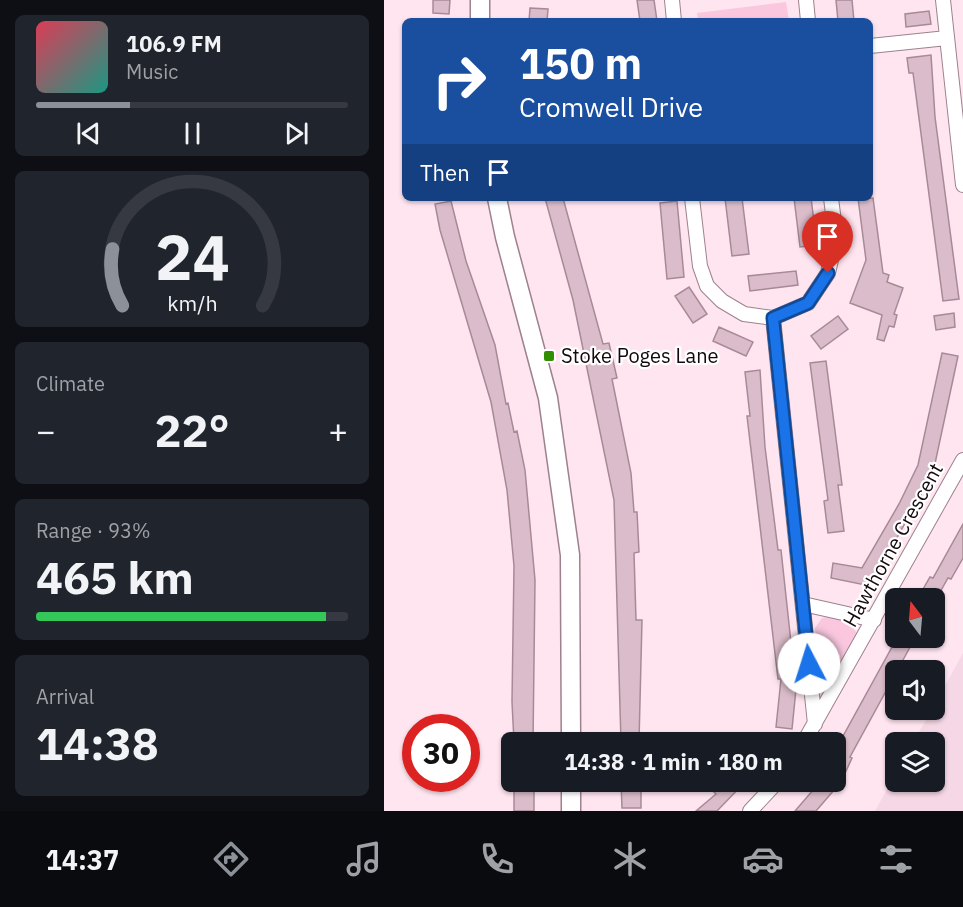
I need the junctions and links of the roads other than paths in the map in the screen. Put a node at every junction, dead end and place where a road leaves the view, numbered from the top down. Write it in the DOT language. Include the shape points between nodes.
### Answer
graph roads {
  1 [pos="480,0"];
  2 [pos="672,0"];
  3 [pos="806,0"];
  4 [pos="943,0"];
  5 [pos="480,18"];
  6 [pos="674,18"];
  7 [pos="808,18"];
  8 [pos="946,38"];
  9 [pos="873,46"];
  10 [pos="963,185"];
  11 [pos="498,201"];
  12 [pos="692,201"];
  13 [pos="831,201"];
  14 [pos="773,318"];
  15 [pos="963,460"];
  16 [pos="803,604"];
  17 [pos="874,620"];
  18 [pos="814,724"];
  19 [pos="571,732"];
  20 [pos="810,732"];
  21 [pos="571,792"];
  22 [pos="768,792"];
  23 [pos="571,811"];
  24 [pos="750,811"];
  1 -- 5 [label="street"];
  2 -- 6 [label="street"];
  3 -- 7 [label="street"];
  4 -- 8 [label="street"];
  8 -- 9 [label="street"];
  8 -- 10 [label="street"];
  11 -- 19 [label="street" via="548,398 570,555"];
  12 -- 14 [label="street" via="700,266 707,286 744,314"];
  13 -- 14 [label="street" via="836,238 828,273 808,303"];
  14 -- 16 [label="street"];
  15 -- 17 [label="street, Hawthorne Crescent"];
  16 -- 17 [label="street"];
  16 -- 18 [label="street"];
  17 -- 18 [label="street, Hawthorne Crescent"];
  18 -- 20 [label="street, Hawthorne Crescent"];
  21 -- 23 [label="street"];
  22 -- 24 [label="street"];
}
